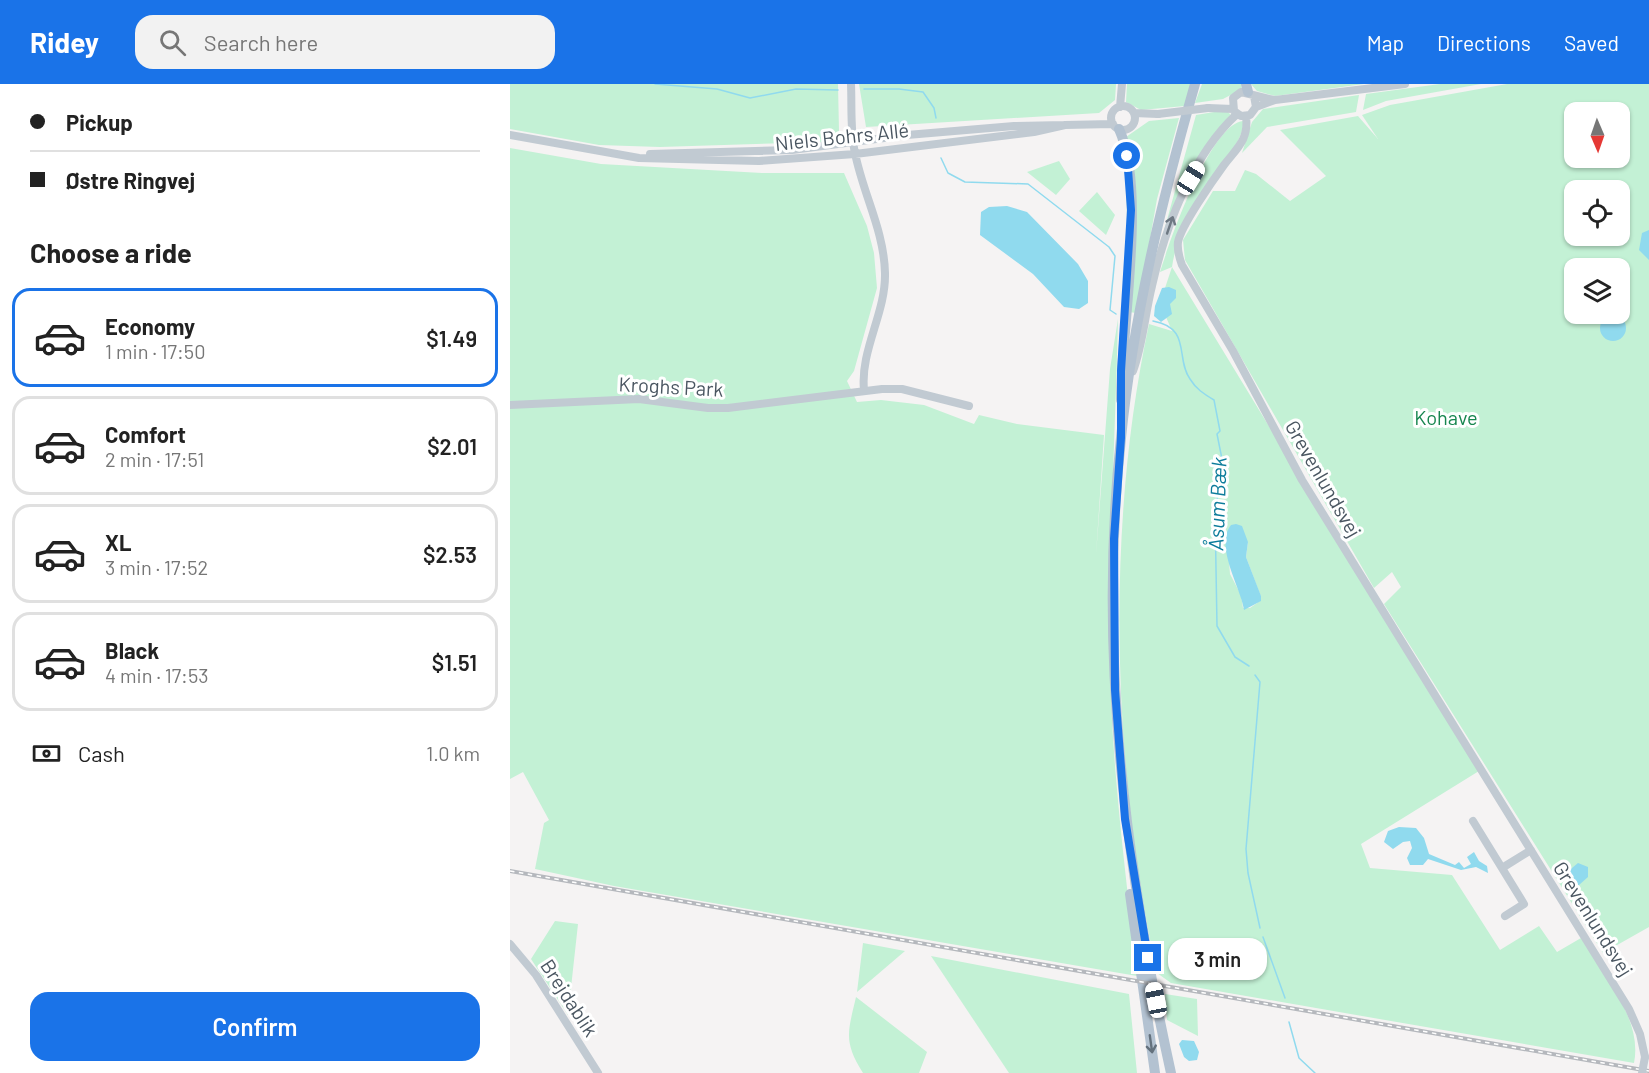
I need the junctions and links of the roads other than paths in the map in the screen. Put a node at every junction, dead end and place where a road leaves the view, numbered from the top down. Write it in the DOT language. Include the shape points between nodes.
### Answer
graph roads {
  1 [pos="851,84"];
  2 [pos="1122,84"];
  3 [pos="1196,84"];
  4 [pos="1405,84"];
  5 [pos="1250,91"];
  6 [pos="1233,98"];
  7 [pos="1275,100"];
  8 [pos="1120,106"];
  9 [pos="1256,107"];
  10 [pos="1210,108"];
  11 [pos="1134,112"];
  12 [pos="1239,113"];
  13 [pos="1112,114"];
  14 [pos="1156,114"];
  15 [pos="1094,123"];
  16 [pos="1034,124"];
  17 [pos="1133,124"];
  18 [pos="1065,125"];
  19 [pos="1116,127"];
  20 [pos="510,135"];
  21 [pos="853,141"];
  22 [pos="621,154"];
  23 [pos="855,154"];
  24 [pos="720,161"];
  25 [pos="1129,383"];
  26 [pos="864,390"];
  27 [pos="510,405"];
  28 [pos="969,406"];
  29 [pos="1121,438"];
  30 [pos="1125,819"];
  31 [pos="1473,821"];
  32 [pos="1532,850"];
  33 [pos="1502,868"];
  34 [pos="1505,916"];
  35 [pos="510,944"];
  36 [pos="598,1073"];
  37 [pos="1155,1073"];
  38 [pos="1172,1073"];
  39 [pos="1642,1073"];
  1 -- 21 [label="street"];
  2 -- 8 [label="street"];
  3 -- 25 [label="main road" via="1165,193"];
  4 -- 7 [label="street"];
  5 -- 6 [label="street" via="1239,92"];
  5 -- 7 [label="street"];
  5 -- 9 [label="street"];
  6 -- 10 [label="street"];
  6 -- 12 [label="street, Grevenlundsvej"];
  7 -- 9 [label="street"];
  8 -- 11 [label="street"];
  8 -- 13 [label="street"];
  9 -- 12 [label="street"];
  10 -- 12 [label="street"];
  10 -- 14 [label="street, bridge"];
  11 -- 14 [label="street"];
  11 -- 17 [label="street"];
  25 -- 12 [label="street, one-way" via="1174,214 1212,144"];
  12 -- 32 [label="street, Grevenlundsvej" via="1244,140 1180,236 1178,254 1182,265 1302,480"];
  13 -- 15 [label="street, Niels Bohrs Allé"];
  13 -- 19 [label="street"];
  14 -- 17 [label="street"];
  15 -- 18 [label="street, Niels Bohrs Allé"];
  15 -- 19 [label="street, Niels Bohrs Allé"];
  16 -- 18 [label="street, Niels Bohrs Allé"];
  16 -- 21 [label="street, Niels Bohrs Allé"];
  16 -- 23 [label="street" via="864,146 856,149"];
  17 -- 19 [label="street" via="1127,129"];
  18 -- 23 [label="street, Niels Bohrs Allé"];
  19 -- 29 [label="main road" via="1125,142 1131,210"];
  20 -- 22 [label="street, Niels Bohrs Allé"];
  21 -- 22 [label="street, Niels Bohrs Allé" via="792,150"];
  21 -- 23 [label="street"];
  21 -- 24 [label="street" via="842,150"];
  22 -- 24 [label="street, Niels Bohrs Allé"];
  23 -- 24 [label="street, Niels Bohrs Allé"];
  23 -- 26 [label="street" via="883,245 885,273 879,318 863,374"];
  25 -- 29 [label="main road"];
  26 -- 27 [label="street, Kroghs Park" via="728,408 639,399"];
  26 -- 28 [label="street, Kroghs Park" via="902,389"];
  29 -- 30 [label="main road" via="1113,618"];
  30 -- 37 [label="main road, one-way" via="1133,925"];
  30 -- 38 [label="main road"];
  31 -- 33 [label="street"];
  32 -- 33 [label="street, Grevenlundsvej"];
  32 -- 39 [label="street, Grevenlundsvej, bridge" via="1629,1009 1641,1034 1645,1057"];
  33 -- 34 [label="street" via="1524,904"];
  35 -- 36 [label="street, Brejdablik" via="536,975"];
}
